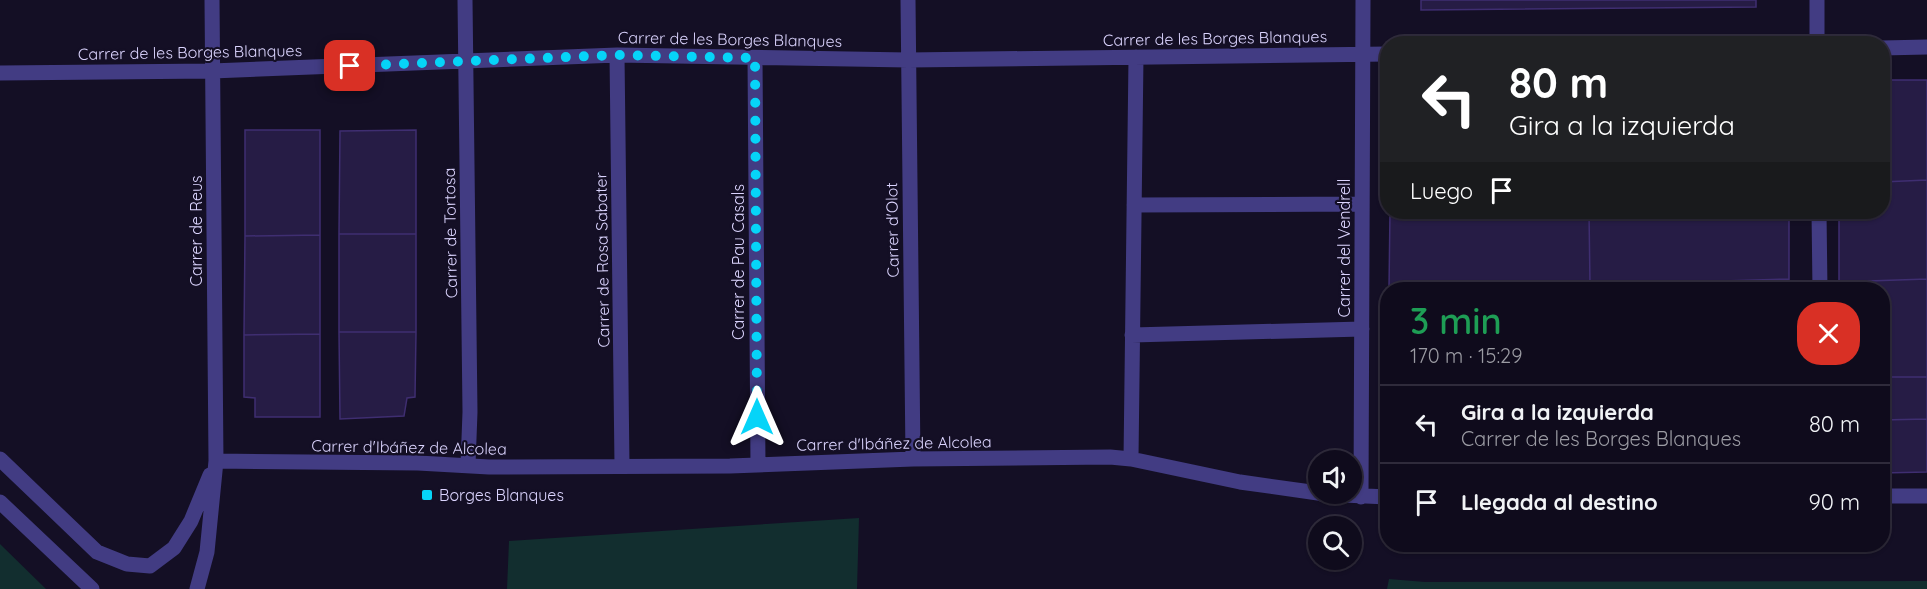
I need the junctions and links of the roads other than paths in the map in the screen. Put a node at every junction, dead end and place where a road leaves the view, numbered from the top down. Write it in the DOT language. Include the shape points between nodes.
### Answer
graph roads {
  1 [pos="212,0"];
  2 [pos="465,0"];
  3 [pos="908,0"];
  4 [pos="1363,0"];
  5 [pos="1817,0"];
  6 [pos="1817,36"];
  7 [pos="1927,47"];
  8 [pos="1890,48"];
  9 [pos="1362,54"];
  10 [pos="1380,54"];
  11 [pos="617,55"];
  12 [pos="1136,57"];
  13 [pos="755,58"];
  14 [pos="908,60"];
  15 [pos="465,62"];
  16 [pos="212,71"];
  17 [pos="0,73"];
  18 [pos="1362,204"];
  19 [pos="1134,205"];
  20 [pos="1819,219"];
  21 [pos="1820,282"];
  22 [pos="1362,329"];
  23 [pos="1132,335"];
  24 [pos="1361,450"];
  25 [pos="0,459"];
  26 [pos="913,459"];
  27 [pos="1131,459"];
  28 [pos="216,461"];
  29 [pos="468,465"];
  30 [pos="622,465"];
  31 [pos="758,465"];
  32 [pos="1308,491"];
  33 [pos="1380,496"];
  34 [pos="1890,496"];
  35 [pos="1927,496"];
  36 [pos="1362,497"];
  37 [pos="0,502"];
  38 [pos="92,589"];
  39 [pos="197,589"];
  1 -- 16 [label="street, Carrer de Reus"];
  2 -- 15 [label="street, Carrer de Tortosa"];
  3 -- 14 [label="street, Carrer d'Olot"];
  4 -- 9 [label="street, Carrer del Vendrell"];
  5 -- 6 [label="street"];
  7 -- 8 [label="street"];
  9 -- 10 [label="street, Carrer de les Borges Blanques"];
  9 -- 12 [label="street, Carrer de les Borges Blanques"];
  9 -- 18 [label="street, Carrer del Vendrell"];
  11 -- 13 [label="street, Carrer de les Borges Blanques"];
  11 -- 15 [label="street, Carrer de les Borges Blanques"];
  11 -- 30 [label="street, Carrer de Rosa Sabater"];
  12 -- 14 [label="street, Carrer de les Borges Blanques"];
  12 -- 19 [label="street"];
  13 -- 14 [label="street, Carrer de les Borges Blanques"];
  13 -- 31 [label="street, Carrer de Pau Casals"];
  14 -- 26 [label="street, Carrer d'Olot"];
  15 -- 16 [label="street, Carrer de les Borges Blanques"];
  15 -- 29 [label="street, Carrer de Tortosa"];
  16 -- 17 [label="street, Carrer de les Borges Blanques"];
  16 -- 28 [label="street, Carrer de Reus"];
  18 -- 19 [label="street"];
  18 -- 22 [label="street, Carrer del Vendrell"];
  19 -- 23 [label="street"];
  20 -- 21 [label="street"];
  22 -- 23 [label="street"];
  22 -- 24 [label="street, Carrer del Vendrell"];
  23 -- 27 [label="street"];
  25 -- 28 [label="street" via="97,552 127,564 150,566 174,548 191,522"];
  26 -- 27 [label="street, Carrer d'Ibáñez de Alcolea"];
  26 -- 31 [label="street, Carrer d'Ibáñez de Alcolea"];
  27 -- 32 [label="street, Carrer d'Ibáñez de Alcolea" via="1240,482"];
  28 -- 29 [label="street, Carrer d'Ibáñez de Alcolea"];
  28 -- 39 [label="street, Carrer de Reus" via="207,552"];
  29 -- 30 [label="street, Carrer d'Ibáñez de Alcolea"];
  30 -- 31 [label="street, Carrer d'Ibáñez de Alcolea"];
  33 -- 36 [label="street, Carrer d'Ibáñez de Alcolea"];
  34 -- 35 [label="street"];
  37 -- 38 [label="street"];
}
